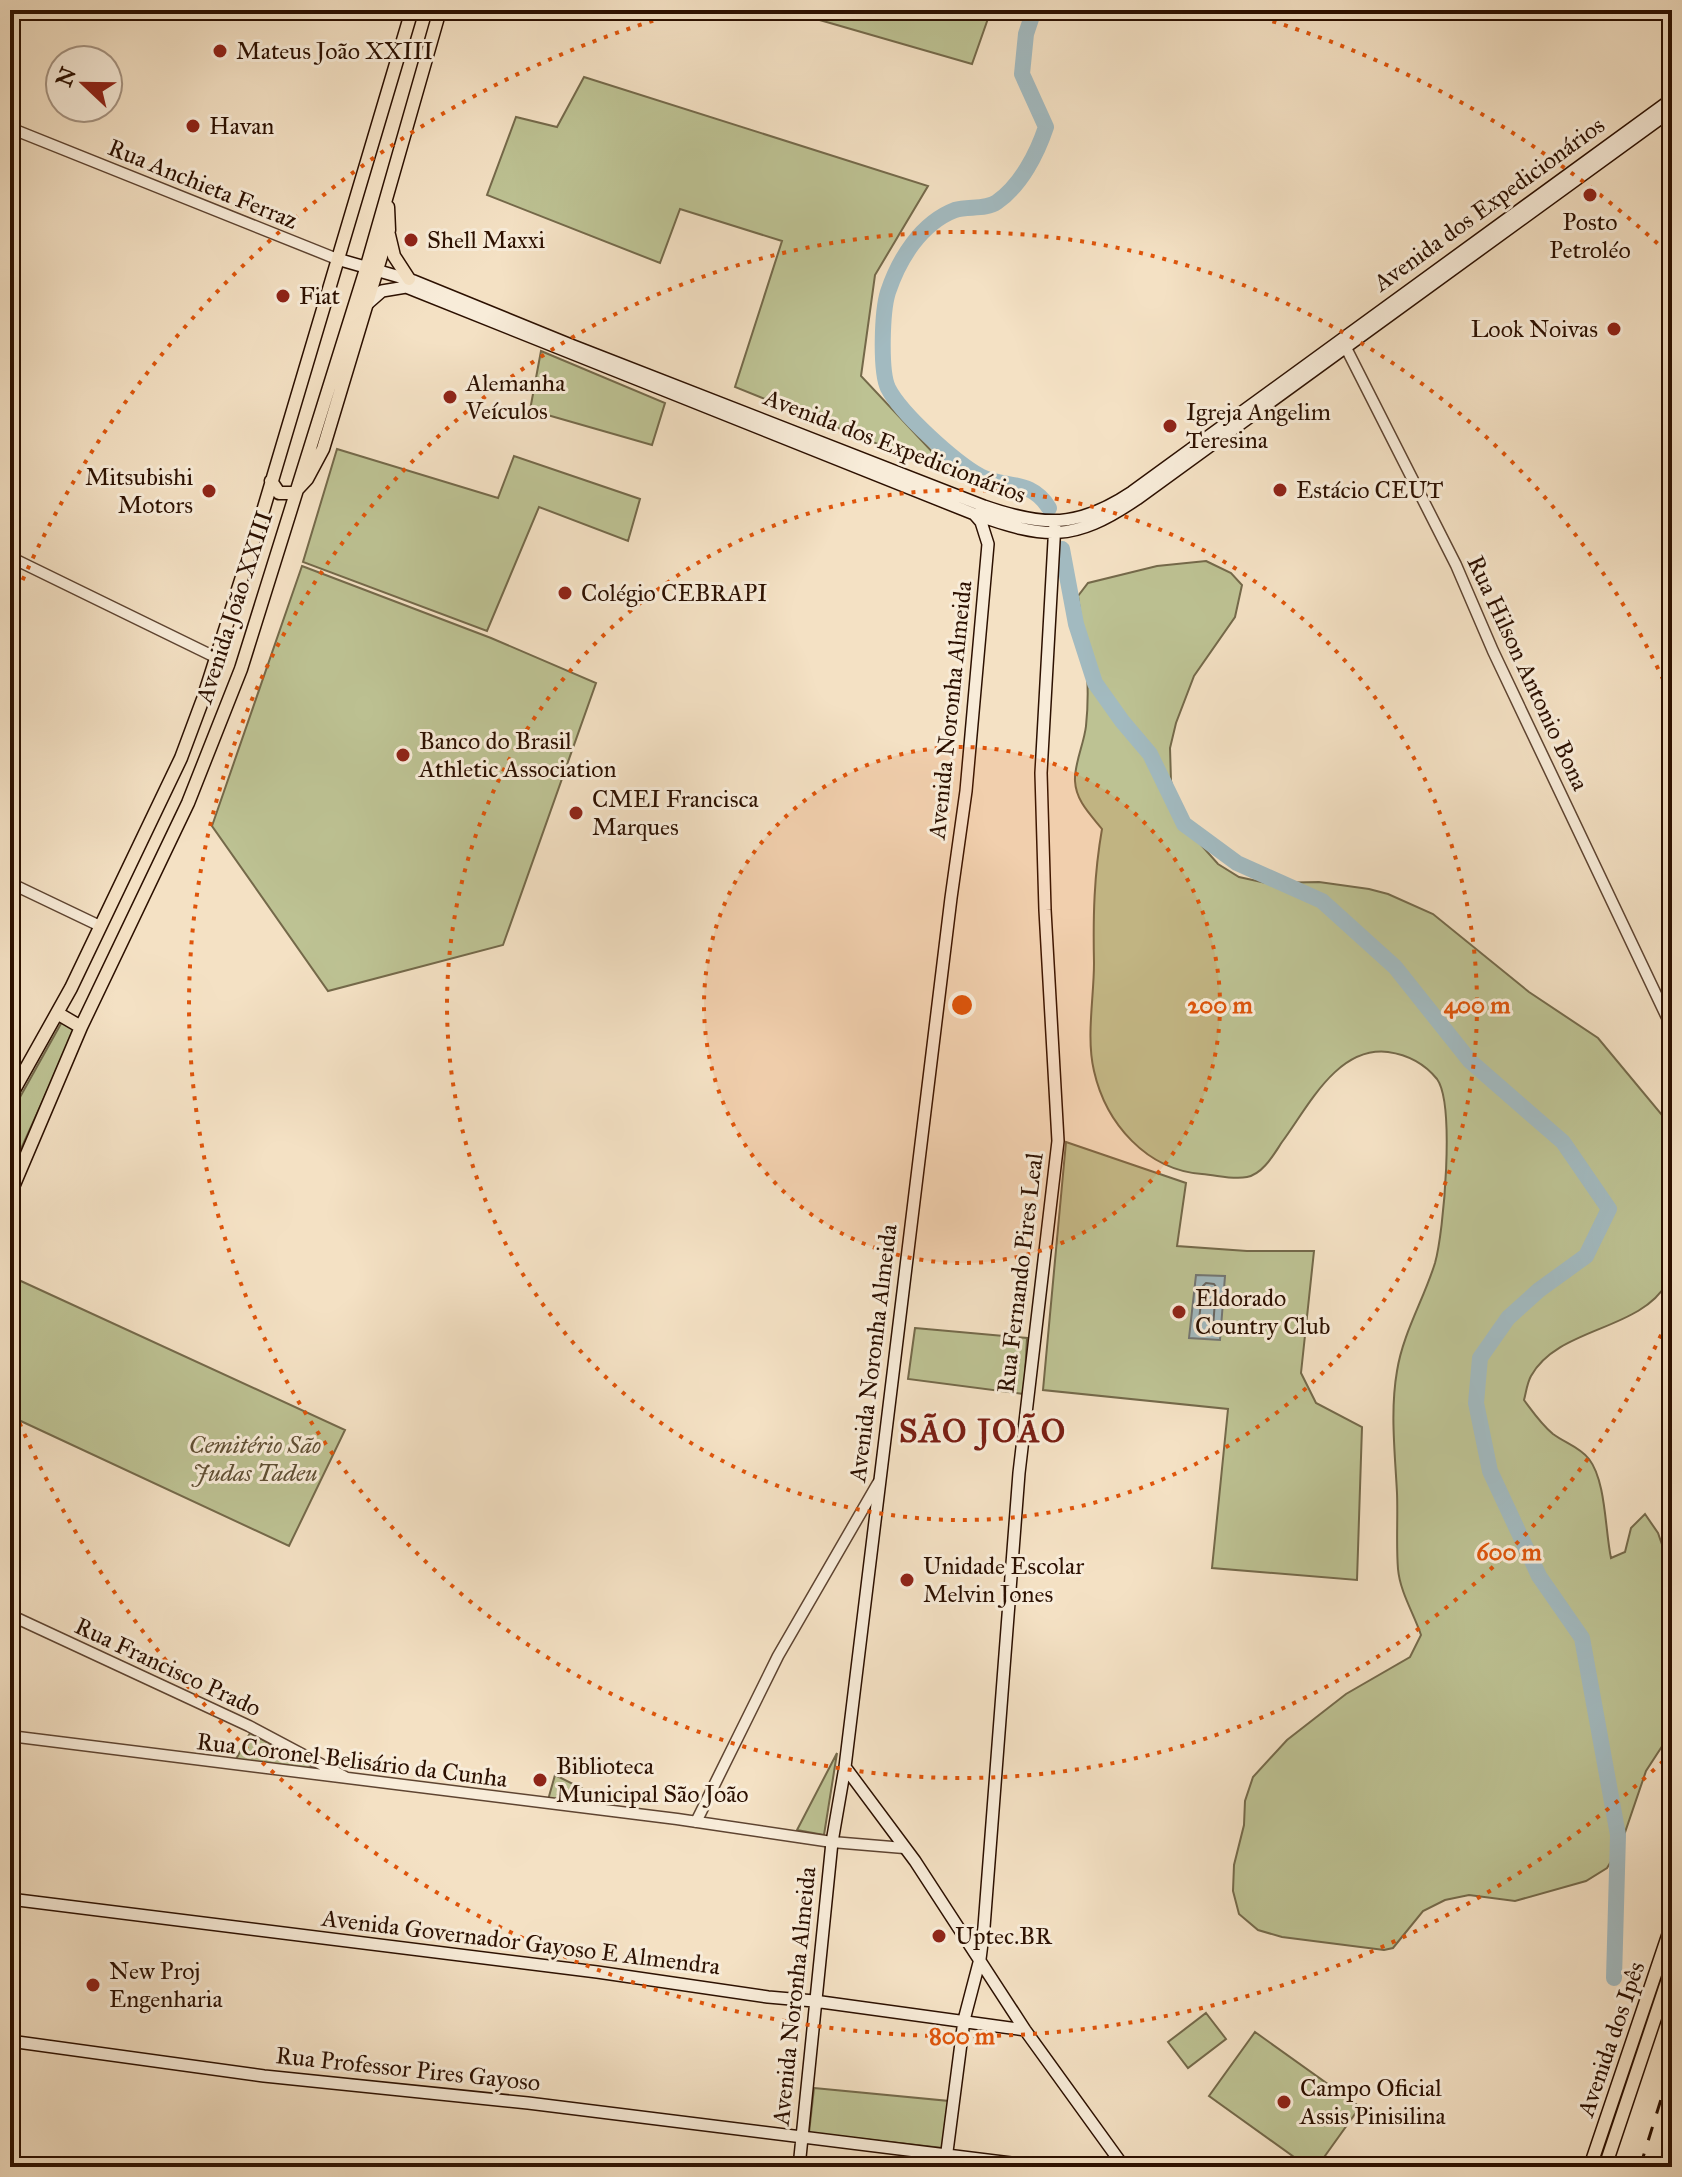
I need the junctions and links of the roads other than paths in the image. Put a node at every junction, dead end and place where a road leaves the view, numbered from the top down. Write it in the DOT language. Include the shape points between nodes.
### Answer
graph roads {
  1 [pos="412,11"];
  2 [pos="438,16"];
  3 [pos="401,44"];
  4 [pos="428,50"];
  5 [pos="1672,99"];
  6 [pos="1672,110"];
  7 [pos="10,128"];
  8 [pos="387,196"];
  9 [pos="389,230"];
  10 [pos="337,259"];
  11 [pos="372,271"];
  12 [pos="407,283"];
  13 [pos="366,305"];
  14 [pos="1343,342"];
  15 [pos="271,481"];
  16 [pos="294,493"];
  17 [pos="263,511"];
  18 [pos="974,514"];
  19 [pos="1014,517"];
  20 [pos="285,523"];
  21 [pos="1003,524"];
  22 [pos="1054,528"];
  23 [pos="988,544"];
  24 [pos="10,557"];
  25 [pos="215,657"];
  26 [pos="10,883"];
  27 [pos="100,926"];
  28 [pos="71,988"];
  29 [pos="93,1003"];
  30 [pos="57,1013"];
  31 [pos="81,1027"];
  32 [pos="1672,1028"];
  33 [pos="10,1097"];
  34 [pos="10,1194"];
  35 [pos="878,1483"];
  36 [pos="10,1615"];
  37 [pos="10,1736"];
  38 [pos="845,1767"];
  39 [pos="351,1780"];
  40 [pos="696,1822"];
  41 [pos="832,1842"];
  42 [pos="904,1848"];
  43 [pos="10,1899"];
  44 [pos="1672,1924"];
  45 [pos="980,1959"];
  46 [pos="1666,1971"];
  47 [pos="1654,2000"];
  48 [pos="814,2001"];
  49 [pos="964,2020"];
  50 [pos="1025,2030"];
  51 [pos="10,2041"];
  52 [pos="801,2138"];
  53 [pos="946,2161"];
  54 [pos="799,2167"];
  55 [pos="1044,2167"];
  56 [pos="1124,2167"];
  57 [pos="1590,2167"];
  58 [pos="1605,2167"];
  1 -- 2 [label="main road" via="422,20"];
  1 -- 3 [label="main road, Avenida João XXIII"];
  2 -- 4 [label="main road, Avenida João XXIII"];
  3 -- 4 [label="main road" via="417,41"];
  3 -- 10 [label="main road, Avenida João XXIII"];
  4 -- 8 [label="main road, Avenida João XXIII"];
  5 -- 14 [label="main road, Avenida dos Expedicionários"];
  6 -- 14 [label="main road, Avenida dos Expedicionários"];
  7 -- 10 [label="street, Rua Anchieta Ferraz"];
  8 -- 9 [label="main road"];
  8 -- 11 [label="main road, Avenida João XXIII"];
  9 -- 11 [label="main road"];
  9 -- 12 [label="main road"];
  10 -- 11 [label="main road, Avenida dos Expedicionários"];
  10 -- 15 [label="main road, Avenida João XXIII"];
  11 -- 12 [label="main road, Avenida dos Expedicionários"];
  11 -- 13 [label="main road"];
  11 -- 16 [label="main road, Avenida João XXIII"];
  12 -- 13 [label="main road" via="382,291"];
  12 -- 18 [label="main road, Avenida dos Expedicionários"];
  12 -- 19 [label="main road, Avenida dos Expedicionários"];
  13 -- 16 [label="main road" via="323,449"];
  14 -- 22 [label="main road, Avenida dos Expedicionários" via="1116,503"];
  14 -- 32 [label="street, Rua Hilson Antonio Bona" via="1456,565"];
  15 -- 16 [label="main road" via="279,493"];
  15 -- 17 [label="main road, Avenida João XXIII"];
  16 -- 20 [label="main road, Avenida João XXIII"];
  17 -- 20 [label="main road" via="275,511"];
  17 -- 25 [label="main road, Avenida João XXIII"];
  18 -- 21 [label="main road, Avenida dos Expedicionários"];
  18 -- 23 [label="main road"];
  19 -- 21 [label="main road"];
  19 -- 22 [label="main road, Avenida dos Expedicionários"];
  20 -- 29 [label="main road, Avenida João XXIII" via="241,669 188,803"];
  21 -- 22 [label="main road, Avenida dos Expedicionários"];
  21 -- 23 [label="main road"];
  22 -- 45 [label="main road, Rua Fernando Pires Leal" via="1041,773 1058,1141 1019,1473"];
  23 -- 35 [label="main road, Avenida Noronha Almeida" via="965,803"];
  24 -- 25 [label="street"];
  25 -- 27 [label="main road, Avenida João XXIII" via="181,758"];
  26 -- 27 [label="street"];
  27 -- 28 [label="main road, Avenida João XXIII"];
  28 -- 29 [label="main road" via="79,1000"];
  28 -- 30 [label="main road, Avenida João XXIII"];
  29 -- 31 [label="main road, Avenida João XXIII"];
  30 -- 31 [label="main road"];
  30 -- 33 [label="main road, Avenida João XXIII"];
  31 -- 34 [label="main road, Avenida João XXIII"];
  35 -- 38 [label="main road, Avenida Noronha Almeida"];
  35 -- 40 [label="street" via="763,1684"];
  36 -- 39 [label="street, Rua Francisco Prado" via="259,1731"];
  37 -- 39 [label="street, Rua Coronel Belisário da Cunha"];
  38 -- 41 [label="main road, Avenida Noronha Almeida"];
  38 -- 42 [label="main road"];
  39 -- 40 [label="street, Rua Coronel Belisário da Cunha"];
  40 -- 41 [label="street, Rua Coronel Belisário da Cunha"];
  41 -- 42 [label="street, Rua Coronel Belisário da Cunha"];
  41 -- 48 [label="main road, Avenida Noronha Almeida"];
  42 -- 45 [label="main road"];
  43 -- 48 [label="main road, Avenida Governador Gayoso E Almendra"];
  44 -- 46 [label="main road, Avenida dos Ipês"];
  45 -- 49 [label="main road, Rua Fernando Pires Leal"];
  45 -- 50 [label="main road"];
  46 -- 47 [label="main road, Avenida dos Ipês"];
  47 -- 57 [label="main road, Avenida dos Ipês"];
  47 -- 58 [label="main road, Avenida dos Ipês"];
  48 -- 49 [label="main road, Avenida Governador Gayoso E Almendra"];
  48 -- 52 [label="main road, Avenida Noronha Almeida"];
  49 -- 50 [label="main road, Avenida Governador Gayoso E Almendra"];
  49 -- 53 [label="main road, Rua Fernando Pires Leal"];
  50 -- 56 [label="main road"];
  51 -- 52 [label="main road, Rua Professor Pires Gayoso"];
  52 -- 53 [label="main road, Rua Professor Pires Gayoso"];
  52 -- 54 [label="main road, Avenida Noronha Almeida"];
  53 -- 55 [label="main road, Rua Professor Pires Gayoso"];
}
